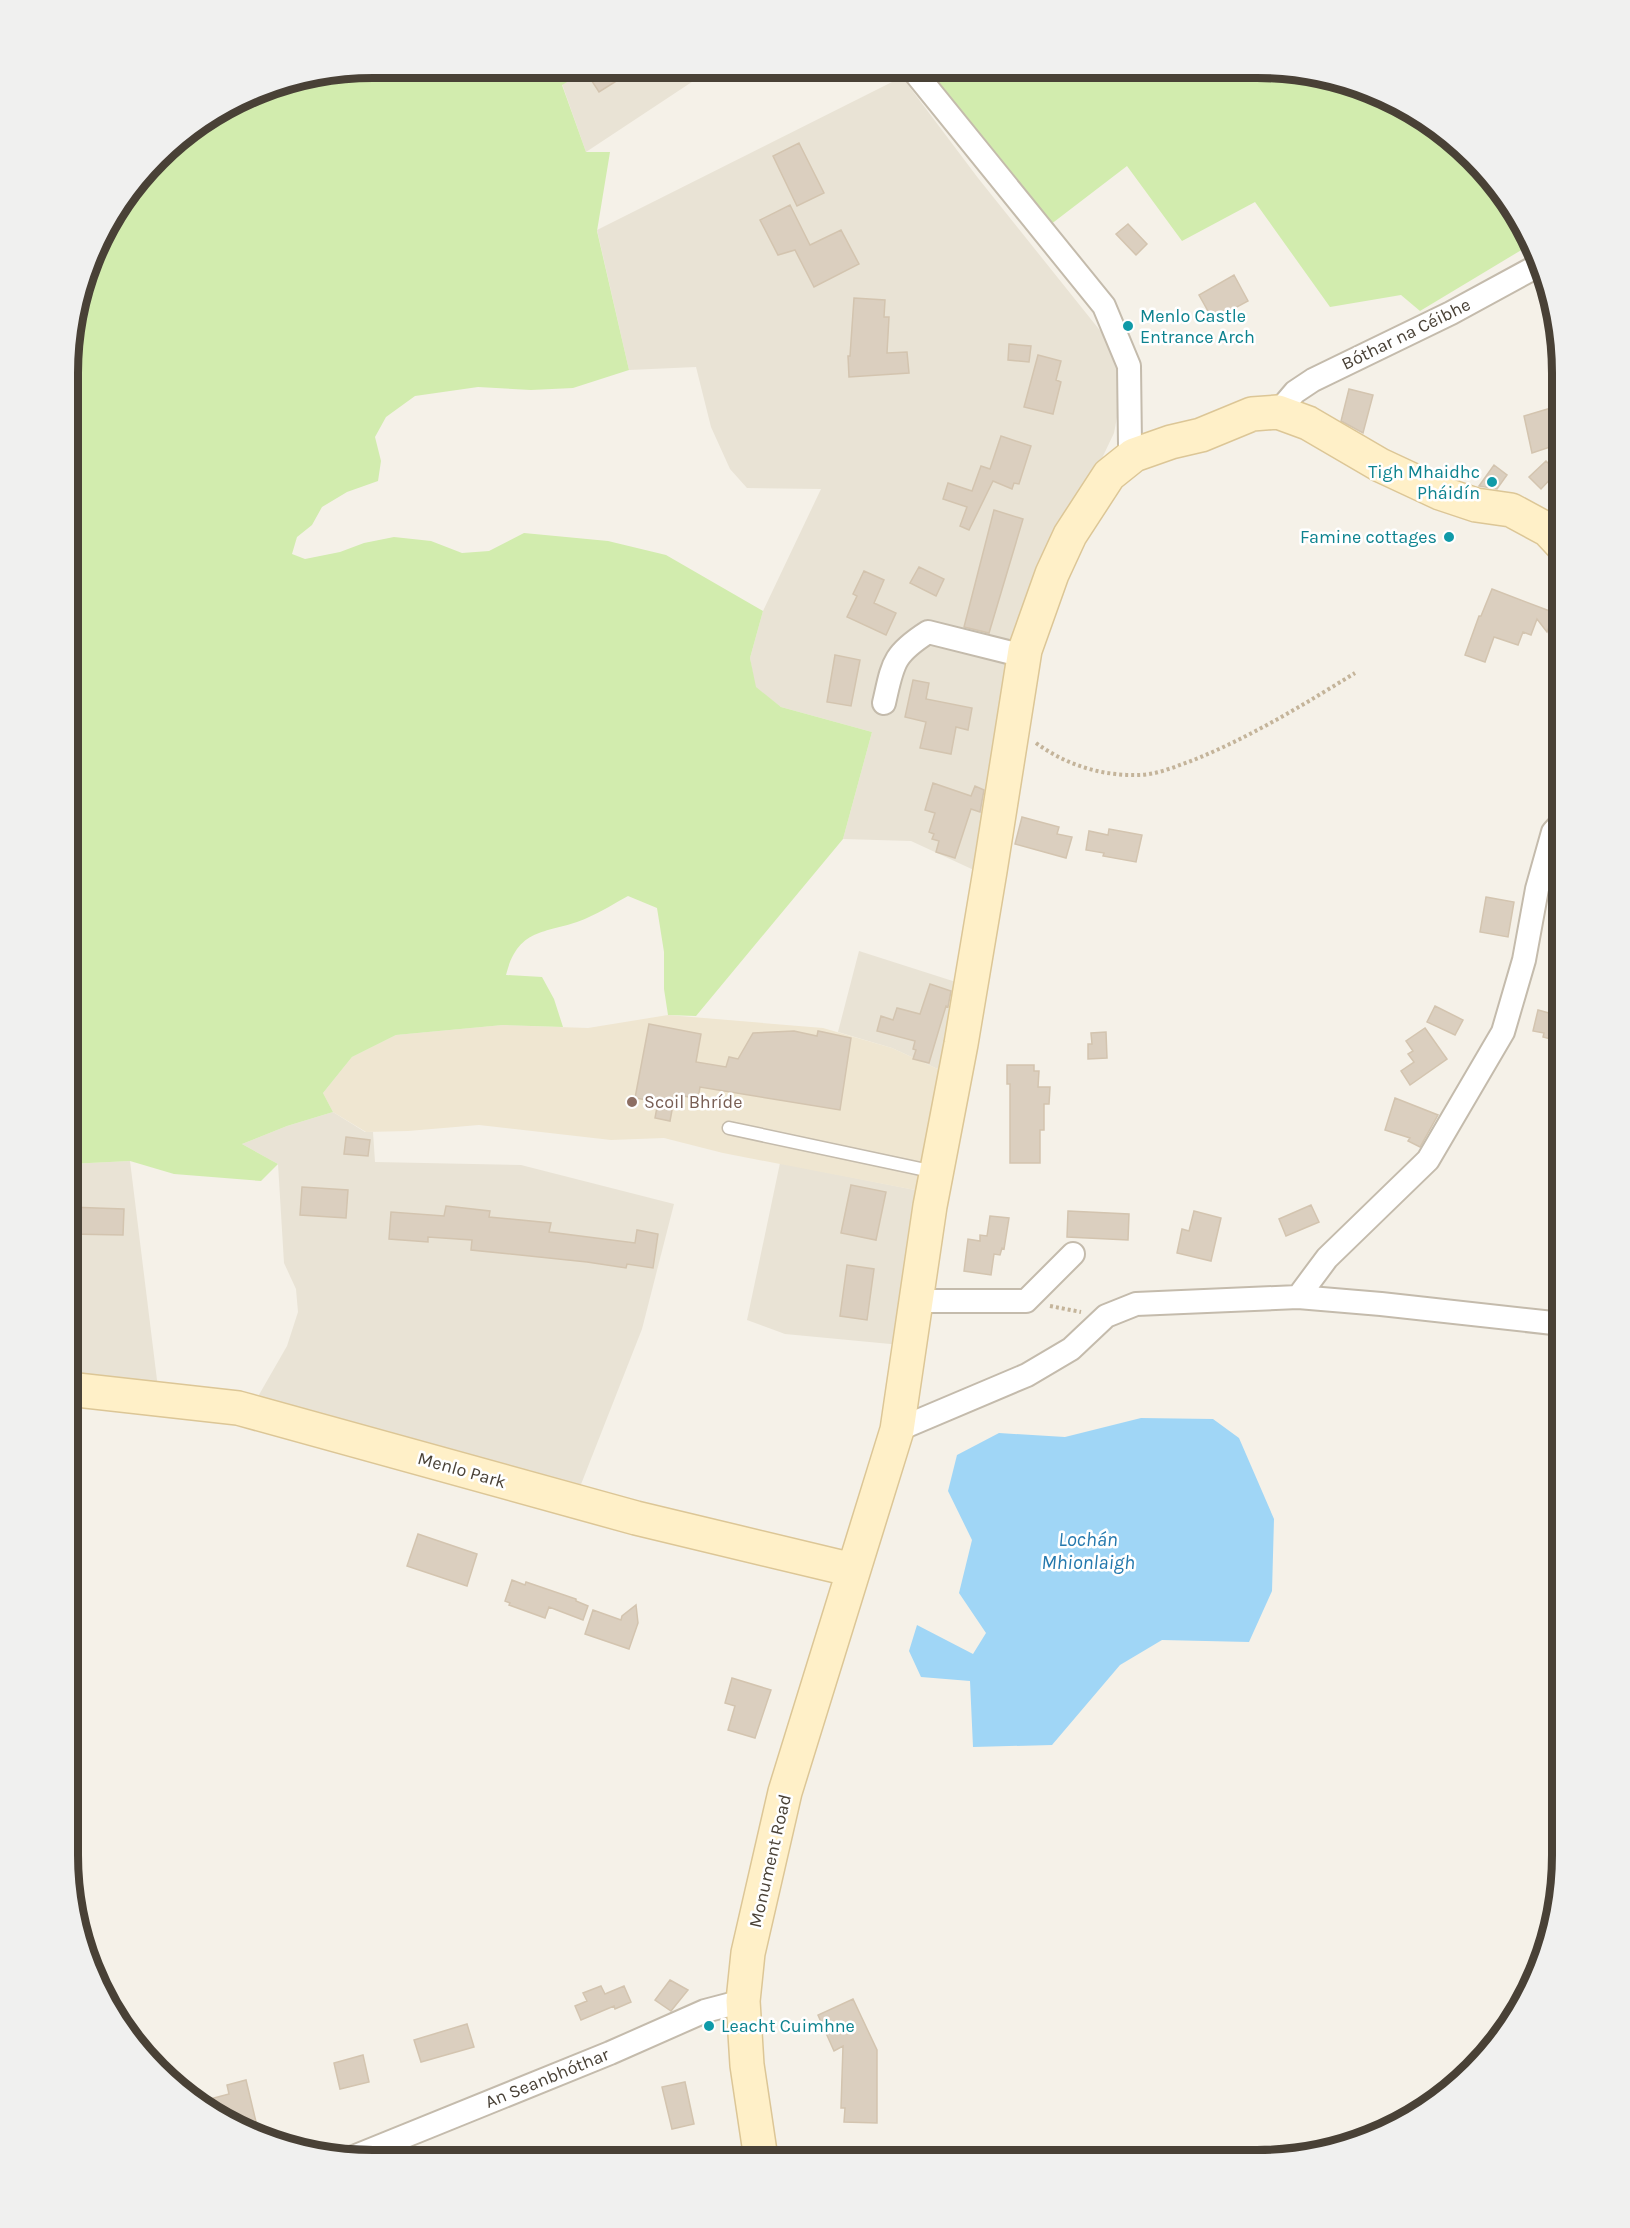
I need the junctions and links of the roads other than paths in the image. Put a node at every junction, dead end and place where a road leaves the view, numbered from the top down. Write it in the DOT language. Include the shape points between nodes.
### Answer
graph roads {
  1 [pos="919,78"];
  2 [pos="1533,269"];
  3 [pos="1278,412"];
  4 [pos="1134,455"];
  5 [pos="1552,534"];
  6 [pos="1024,657"];
  7 [pos="884,703"];
  8 [pos="1552,836"];
  9 [pos="729,1128"];
  10 [pos="936,1172"];
  11 [pos="1072,1254"];
  12 [pos="1298,1297"];
  13 [pos="916,1301"];
  14 [pos="1552,1323"];
  15 [pos="78,1390"];
  16 [pos="897,1430"];
  17 [pos="853,1570"];
  18 [pos="743,2001"];
  19 [pos="371,2150"];
  20 [pos="760,2150"];
  1 -- 4 [label="street" via="1104,306 1129,366 1130,445"];
  2 -- 3 [label="street, Bóthar na Céibhe" via="1451,314 1313,380 1295,392"];
  3 -- 4 [label="street, Monument Road" via="1252,414 1201,435"];
  3 -- 5 [label="street" via="1308,423 1380,465 1440,493 1476,505 1510,510"];
  4 -- 6 [label="street, Monument Road" via="1109,475 1070,535 1052,574"];
  6 -- 7 [label="street" via="928,632 906,646 893,666"];
  6 -- 10 [label="street, Monument Road" via="961,1044"];
  8 -- 12 [label="street" via="1503,1032 1428,1160 1327,1258"];
  9 -- 10 [label="lane"];
  10 -- 13 [label="street, Monument Road"];
  11 -- 13 [label="street" via="1026,1301"];
  12 -- 14 [label="street"];
  12 -- 16 [label="street" via="1136,1304 1106,1316 1071,1349 1027,1375"];
  13 -- 16 [label="street, Monument Road"];
  15 -- 17 [label="street, Menlo Park" via="238,1408 636,1518"];
  16 -- 17 [label="street, Monument Road"];
  17 -- 18 [label="street, Monument Road" via="785,1792 748,1953"];
  18 -- 19 [label="street, An Seanbhóthar" via="705,2011"];
  18 -- 20 [label="street, Monument Road" via="747,2066"];
}
